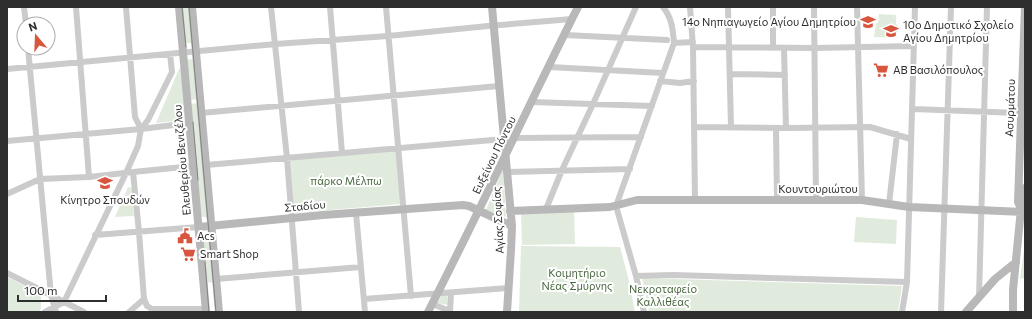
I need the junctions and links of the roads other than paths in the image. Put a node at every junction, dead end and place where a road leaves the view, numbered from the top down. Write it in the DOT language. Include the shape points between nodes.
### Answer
graph roads {
  1 [pos="76,7"];
  2 [pos="126,7"];
  3 [pos="179,7"];
  4 [pos="192,7"];
  5 [pos="271,7"];
  6 [pos="330,7"];
  7 [pos="386,7"];
  8 [pos="492,7"];
  9 [pos="578,7"];
  10 [pos="636,7"];
  11 [pos="663,7"];
  12 [pos="690,7"];
  13 [pos="728,7"];
  14 [pos="773,7"];
  15 [pos="814,7"];
  16 [pos="858,7"];
  17 [pos="915,7"];
  18 [pos="951,7"];
  19 [pos="987,7"];
  20 [pos="1025,7"];
  21 [pos="572,19"];
  22 [pos="493,25"];
  23 [pos="565,35"];
  24 [pos="388,36"];
  25 [pos="622,38"];
  26 [pos="332,40"];
  27 [pos="667,40"];
  28 [pos="674,43"];
  29 [pos="276,44"];
  30 [pos="693,45"];
  31 [pos="913,46"];
  32 [pos="729,47"];
  33 [pos="858,47"];
  34 [pos="773,48"];
  35 [pos="784,48"];
  36 [pos="815,48"];
  37 [pos="196,52"];
  38 [pos="183,53"];
  39 [pos="170,54"];
  40 [pos="29,56"];
  41 [pos="131,58"];
  42 [pos="81,62"];
  43 [pos="30,67"];
  44 [pos="549,67"];
  45 [pos="7,69"];
  46 [pos="608,71"];
  47 [pos="663,73"];
  48 [pos="730,74"];
  49 [pos="785,75"];
  50 [pos="660,81"];
  51 [pos="694,81"];
  52 [pos="499,86"];
  53 [pos="394,95"];
  54 [pos="338,100"];
  55 [pos="531,102"];
  56 [pos="593,104"];
  57 [pos="281,106"];
  58 [pos="652,106"];
  59 [pos="913,109"];
  60 [pos="948,111"];
  61 [pos="984,112"];
  62 [pos="201,113"];
  63 [pos="1021,113"];
  64 [pos="190,122"];
  65 [pos="860,126"];
  66 [pos="694,127"];
  67 [pos="731,127"];
  68 [pos="816,127"];
  69 [pos="776,128"];
  70 [pos="786,128"];
  71 [pos="141,129"];
  72 [pos="503,130"];
  73 [pos="518,130"];
  74 [pos="85,134"];
  75 [pos="897,134"];
  76 [pos="578,137"];
  77 [pos="641,137"];
  78 [pos="36,138"];
  79 [pos="514,138"];
  80 [pos="504,139"];
  81 [pos="911,139"];
  82 [pos="7,141"];
  83 [pos="399,148"];
  84 [pos="342,153"];
  85 [pos="505,155"];
  86 [pos="287,158"];
  87 [pos="206,165"];
  88 [pos="193,166"];
  89 [pos="630,169"];
  90 [pos="562,170"];
  91 [pos="506,172"];
  92 [pos="129,173"];
  93 [pos="89,177"];
  94 [pos="40,179"];
  95 [pos="1025,188"];
  96 [pos="7,194"];
  97 [pos="695,200"];
  98 [pos="777,200"];
  99 [pos="816,200"];
  100 [pos="862,200"];
  101 [pos="889,204"];
  102 [pos="616,206"];
  103 [pos="909,207"];
  104 [pos="945,208"];
  105 [pos="404,209"];
  106 [pos="546,209"];
  107 [pos="982,210"];
  108 [pos="510,211"];
  109 [pos="1021,211"];
  110 [pos="481,212"];
  111 [pos="356,213"];
  112 [pos="292,218"];
  113 [pos="211,226"];
  114 [pos="512,226"];
  115 [pos="199,227"];
  116 [pos="139,232"];
  117 [pos="95,235"];
  118 [pos="1016,262"];
  119 [pos="361,267"];
  120 [pos="7,273"];
  121 [pos="296,273"];
  122 [pos="636,276"];
  123 [pos="216,279"];
  124 [pos="907,282"];
  125 [pos="508,288"];
  126 [pos="451,293"];
  127 [pos="438,294"];
  128 [pos="51,295"];
  129 [pos="411,296"];
  130 [pos="979,297"];
  131 [pos="144,299"];
  132 [pos="364,299"];
  133 [pos="64,302"];
  134 [pos="432,304"];
  135 [pos="55,309"];
  136 [pos="206,311"];
  137 [pos="45,312"];
  138 [pos="84,312"];
  139 [pos="130,312"];
  140 [pos="219,312"];
  141 [pos="299,312"];
  142 [pos="365,312"];
  143 [pos="428,312"];
  144 [pos="450,312"];
  145 [pos="507,312"];
  146 [pos="644,312"];
  147 [pos="902,312"];
  148 [pos="941,312"];
  149 [pos="966,312"];
  150 [pos="1013,312"];
  1 -- 42 [label="street"];
  2 -- 41 [label="street"];
  3 -- 38 [label="street, Ελευθερίου Βενιζέλου"];
  4 -- 37 [label="street"];
  5 -- 29 [label="street"];
  6 -- 26 [label="street"];
  7 -- 24 [label="street"];
  8 -- 22 [label="street, Αγίας Σοφίας"];
  9 -- 21 [label="street, Ευξείνου Πόντου"];
  10 -- 25 [label="street"];
  11 -- 28 [label="street" via="670,19"];
  12 -- 30 [label="street"];
  13 -- 32 [label="street"];
  14 -- 34 [label="street"];
  15 -- 36 [label="street"];
  16 -- 33 [label="street"];
  17 -- 31 [label="street"];
  18 -- 60 [label="street"];
  19 -- 61 [label="street"];
  20 -- 63 [label="street, Ασυρμάτου"];
  21 -- 22 [label="street"];
  21 -- 23 [label="street, Ευξείνου Πόντου"];
  22 -- 24 [label="street"];
  22 -- 52 [label="street, Αγίας Σοφίας"];
  23 -- 25 [label="street"];
  23 -- 44 [label="street, Ευξείνου Πόντου"];
  24 -- 26 [label="street"];
  24 -- 53 [label="street"];
  25 -- 27 [label="street"];
  25 -- 46 [label="street"];
  26 -- 29 [label="street"];
  26 -- 54 [label="street"];
  28 -- 30 [label="street"];
  28 -- 47 [label="street"];
  29 -- 37 [label="street"];
  29 -- 57 [label="street"];
  30 -- 32 [label="street"];
  30 -- 51 [label="street"];
  31 -- 33 [label="street"];
  31 -- 59 [label="street"];
  32 -- 34 [label="street"];
  32 -- 48 [label="street"];
  33 -- 36 [label="street"];
  33 -- 65 [label="street"];
  34 -- 35 [label="street"];
  35 -- 36 [label="street"];
  35 -- 49 [label="street"];
  36 -- 68 [label="street"];
  37 -- 38 [label="street"];
  37 -- 62 [label="street"];
  38 -- 39 [label="street"];
  38 -- 64 [label="street, Ελευθερίου Βενιζέλου"];
  39 -- 41 [label="street"];
  39 -- 71 [label="street" via="172,72"];
  40 -- 43 [label="street"];
  41 -- 42 [label="street"];
  41 -- 71 [label="street" via="135,117"];
  42 -- 43 [label="street"];
  42 -- 74 [label="street"];
  43 -- 45 [label="street"];
  43 -- 78 [label="street"];
  44 -- 46 [label="street"];
  44 -- 55 [label="street, Ευξείνου Πόντου"];
  46 -- 47 [label="street"];
  46 -- 56 [label="street"];
  47 -- 50 [label="street"];
  48 -- 49 [label="street"];
  48 -- 67 [label="street"];
  49 -- 70 [label="street"];
  50 -- 51 [label="street"];
  50 -- 58 [label="street"];
  51 -- 66 [label="street"];
  52 -- 53 [label="street"];
  52 -- 72 [label="street, Αγίας Σοφίας"];
  53 -- 54 [label="street"];
  53 -- 83 [label="street"];
  54 -- 57 [label="street"];
  54 -- 84 [label="street"];
  55 -- 56 [label="street"];
  55 -- 73 [label="street, Ευξείνου Πόντου"];
  56 -- 58 [label="street"];
  56 -- 76 [label="street"];
  57 -- 62 [label="street"];
  57 -- 86 [label="street"];
  58 -- 77 [label="street"];
  59 -- 60 [label="street"];
  59 -- 81 [label="street"];
  60 -- 61 [label="street"];
  60 -- 104 [label="street"];
  61 -- 63 [label="street"];
  61 -- 107 [label="street"];
  62 -- 87 [label="street"];
  63 -- 109 [label="street, Ασυρμάτου" via="1018,202"];
  64 -- 71 [label="street"];
  64 -- 88 [label="street, Ελευθερίου Βενιζέλου"];
  65 -- 68 [label="street"];
  65 -- 75 [label="street" via="876,127"];
  65 -- 100 [label="street"];
  66 -- 67 [label="street"];
  66 -- 97 [label="street"];
  67 -- 69 [label="street"];
  68 -- 70 [label="street"];
  68 -- 99 [label="street"];
  69 -- 70 [label="street"];
  69 -- 98 [label="street"];
  71 -- 74 [label="street"];
  71 -- 92 [label="street"];
  72 -- 73 [label="street" via="509,133"];
  72 -- 80 [label="street, Αγίας Σοφίας"];
  73 -- 79 [label="street, Ευξείνου Πόντου"];
  74 -- 78 [label="street"];
  74 -- 93 [label="street"];
  75 -- 81 [label="street"];
  75 -- 101 [label="street"];
  76 -- 77 [label="street"];
  76 -- 79 [label="street"];
  76 -- 90 [label="street"];
  77 -- 89 [label="street"];
  78 -- 82 [label="street"];
  78 -- 94 [label="street"];
  79 -- 85 [label="street, Ευξείνου Πόντου"];
  80 -- 83 [label="street"];
  80 -- 85 [label="street, Αγίας Σοφίας"];
  81 -- 103 [label="street"];
  83 -- 84 [label="street"];
  83 -- 105 [label="street"];
  84 -- 86 [label="street"];
  85 -- 91 [label="street, Αγίας Σοφίας"];
  85 -- 110 [label="street, Ευξείνου Πόντου"];
  86 -- 87 [label="street"];
  86 -- 112 [label="street"];
  87 -- 113 [label="street"];
  88 -- 92 [label="street"];
  88 -- 115 [label="street, Ελευθερίου Βενιζέλου"];
  89 -- 90 [label="street"];
  89 -- 102 [label="street"];
  90 -- 91 [label="street"];
  90 -- 106 [label="street"];
  91 -- 108 [label="street, Αγίας Σοφίας"];
  92 -- 93 [label="street"];
  92 -- 116 [label="street"];
  92 -- 117 [label="street"];
  93 -- 94 [label="street"];
  94 -- 96 [label="street"];
  94 -- 128 [label="street"];
  95 -- 109 [label="street, Ασυρμάτου"];
  97 -- 98 [label="street, Κουντουριώτου"];
  97 -- 102 [label="street, Κουντουριώτου" via="637,200"];
  98 -- 99 [label="street, Κουντουριώτου"];
  99 -- 100 [label="street, Κουντουριώτου"];
  100 -- 101 [label="street, Κουντουριώτου"];
  101 -- 103 [label="street, Κουντουριώτου"];
  102 -- 106 [label="street, Κουντουριώτου"];
  102 -- 122 [label="street"];
  103 -- 104 [label="street, Κουντουριώτου"];
  103 -- 124 [label="street"];
  104 -- 107 [label="street, Κουντουριώτου"];
  104 -- 148 [label="street"];
  105 -- 110 [label="street, Σταδίου" via="463,205"];
  105 -- 111 [label="street, Σταδίου"];
  105 -- 129 [label="street"];
  106 -- 108 [label="street, Κουντουριώτου"];
  107 -- 109 [label="street, Κουντουριώτου"];
  107 -- 130 [label="street"];
  108 -- 114 [label="street, Αγίας Σοφίας"];
  109 -- 118 [label="street, Ασυρμάτου"];
  110 -- 114 [label="street, Σταδίου"];
  110 -- 127 [label="street, Ευξείνου Πόντου"];
  111 -- 112 [label="street, Σταδίου"];
  111 -- 119 [label="street"];
  112 -- 113 [label="street, Σταδίου"];
  112 -- 121 [label="street"];
  113 -- 115 [label="street, Σταδίου"];
  113 -- 123 [label="street"];
  114 -- 125 [label="street, Αγίας Σοφίας"];
  115 -- 116 [label="street, Σταδίου"];
  115 -- 136 [label="street, Ελευθερίου Βενιζέλου"];
  116 -- 117 [label="street, Σταδίου"];
  116 -- 131 [label="street"];
  117 -- 133 [label="street"];
  118 -- 130 [label="street" via="995,279"];
  118 -- 150 [label="street, Ασυρμάτου"];
  119 -- 121 [label="street"];
  119 -- 132 [label="street"];
  120 -- 128 [label="street"];
  121 -- 123 [label="street"];
  121 -- 141 [label="street"];
  122 -- 124 [label="street"];
  122 -- 146 [label="street"];
  123 -- 140 [label="street"];
  124 -- 147 [label="street"];
  125 -- 126 [label="street"];
  125 -- 145 [label="street, Αγίας Σοφίας"];
  126 -- 127 [label="street"];
  126 -- 144 [label="street"];
  127 -- 129 [label="street"];
  127 -- 134 [label="street, Ευξείνου Πόντου"];
  128 -- 133 [label="street"];
  128 -- 135 [label="street"];
  129 -- 132 [label="street"];
  130 -- 149 [label="street"];
  131 -- 136 [label="street" via="147,306 152,309"];
  131 -- 139 [label="street"];
  132 -- 142 [label="street"];
  133 -- 135 [label="street"];
  133 -- 138 [label="street"];
  134 -- 143 [label="street, Ευξείνου Πόντου"];
  134 -- 144 [label="street"];
  135 -- 137 [label="street"];
}
